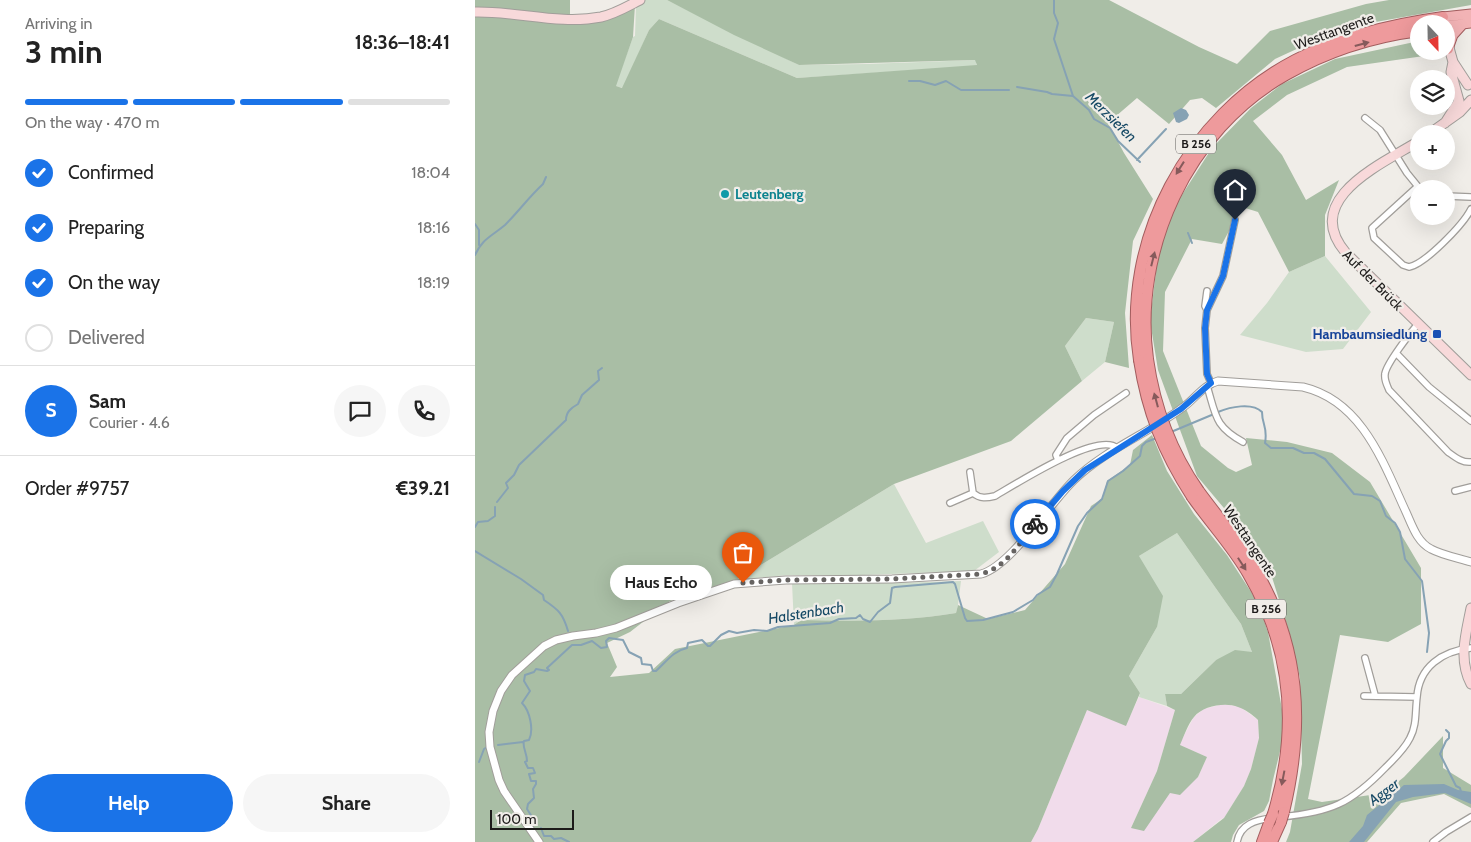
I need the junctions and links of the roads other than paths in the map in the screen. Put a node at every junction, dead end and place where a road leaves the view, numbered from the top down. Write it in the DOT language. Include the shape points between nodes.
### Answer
graph roads {
  1 [pos="638,0"];
  2 [pos="475,12"];
  3 [pos="1471,14"];
  4 [pos="1455,19"];
  5 [pos="1410,24"];
  6 [pos="1467,24"];
  7 [pos="1410,33"];
  8 [pos="1455,33"];
  9 [pos="1453,62"];
  10 [pos="1469,83"];
  11 [pos="1471,99"];
  12 [pos="1365,118"];
  13 [pos="1445,123"];
  14 [pos="1442,125"];
  15 [pos="1410,146"];
  16 [pos="1396,155"];
  17 [pos="1413,180"];
  18 [pos="1410,196"];
  19 [pos="1455,196"];
  20 [pos="1471,197"];
  21 [pos="1471,209"];
  22 [pos="1235,220"];
  23 [pos="1207,290"];
  24 [pos="1207,310"];
  25 [pos="1418,324"];
  26 [pos="1397,353"];
  27 [pos="1143,360"];
  28 [pos="1471,375"];
  29 [pos="1209,384"];
  30 [pos="1126,393"];
  31 [pos="1471,421"];
  32 [pos="1243,442"];
  33 [pos="1117,448"];
  34 [pos="1058,460"];
  35 [pos="1471,462"];
  36 [pos="970,472"];
  37 [pos="1471,487"];
  38 [pos="1455,491"];
  39 [pos="973,493"];
  40 [pos="1195,494"];
  41 [pos="950,503"];
  42 [pos="1471,562"];
  43 [pos="1471,608"];
  44 [pos="1467,649"];
  45 [pos="1365,658"];
  46 [pos="1471,684"];
  47 [pos="1375,695"];
  48 [pos="1364,696"];
  49 [pos="1417,697"];
  50 [pos="1471,817"];
  51 [pos="539,842"];
  52 [pos="1237,842"];
  53 [pos="1262,842"];
  54 [pos="1273,842"];
  55 [pos="1433,842"];
  1 -- 2 [label="main road" via="603,17 577,19"];
  3 -- 4 [label="main road, Westtangente"];
  5 -- 27 [label="highway, Westtangente / B 256, one-way" via="1388,26 1354,36 1295,60 1275,71 1215,121 1192,150 1163,198 1145,251 1136,317"];
  6 -- 8 [label="main road"];
  27 -- 7 [label="highway, Westtangente / B 256, one-way" via="1147,286 1155,250 1178,190 1210,140 1242,107 1287,74 1352,46"];
  9 -- 10 [label="main road"];
  9 -- 13 [label="main road" via="1451,72 1459,101"];
  10 -- 11 [label="main road" via="1467,93"];
  11 -- 13 [label="main road"];
  12 -- 16 [label="street" via="1381,130"];
  13 -- 14 [label="main road"];
  15 -- 16 [label="main road, Auf der Brück"];
  16 -- 17 [label="street"];
  16 -- 25 [label="main road, Auf der Brück" via="1341,195 1334,211 1333,229 1346,253"];
  18 -- 21 [label="street" via="1372,228 1374,238 1409,267 1420,262 1459,226"];
  19 -- 20 [label="street"];
  22 -- 24 [label="street" via="1223,276"];
  23 -- 24 [label="street"];
  24 -- 29 [label="street"];
  25 -- 26 [label="street"];
  25 -- 28 [label="main road, Auf der Brück"];
  26 -- 31 [label="street" via="1429,387"];
  26 -- 35 [label="street" via="1385,373 1389,390 1449,452 1457,459"];
  27 -- 40 [label="highway, B 256, bridge" via="1147,404 1154,424 1172,466"];
  29 -- 32 [label="street" via="1218,422"];
  29 -- 33 [label="street" via="1181,409"];
  29 -- 42 [label="street" via="1218,381 1303,387 1336,401 1363,428 1377,450 1417,536 1431,549"];
  30 -- 34 [label="street" via="1067,438 1056,455"];
  33 -- 34 [label="street" via="1113,444 1102,444"];
  33 -- 51 [label="street" via="1073,480 1005,559 990,571 892,579 734,584 616,628 564,638 544,646 512,675 501,691 489,732 499,780"];
  34 -- 39 [label="street" via="995,496 977,497"];
  36 -- 39 [label="street"];
  37 -- 38 [label="street"];
  39 -- 41 [label="street"];
  40 -- 53 [label="highway, Westtangente / B 256, one-way" via="1248,574 1267,611 1285,679 1289,722 1284,770"];
  40 -- 54 [label="highway, Westtangente / B 256, bridge" via="1255,568 1275,608 1287,643 1297,725 1295,758 1284,812"];
  43 -- 44 [label="main road"];
  44 -- 46 [label="main road" via="1464,668"];
  44 -- 49 [label="street" via="1433,662 1421,679"];
  45 -- 47 [label="street"];
  47 -- 48 [label="street"];
  47 -- 49 [label="street"];
  49 -- 52 [label="street" via="1416,718 1410,738 1361,791 1324,811 1258,820 1241,831"];
  50 -- 55 [label="street"];
}
